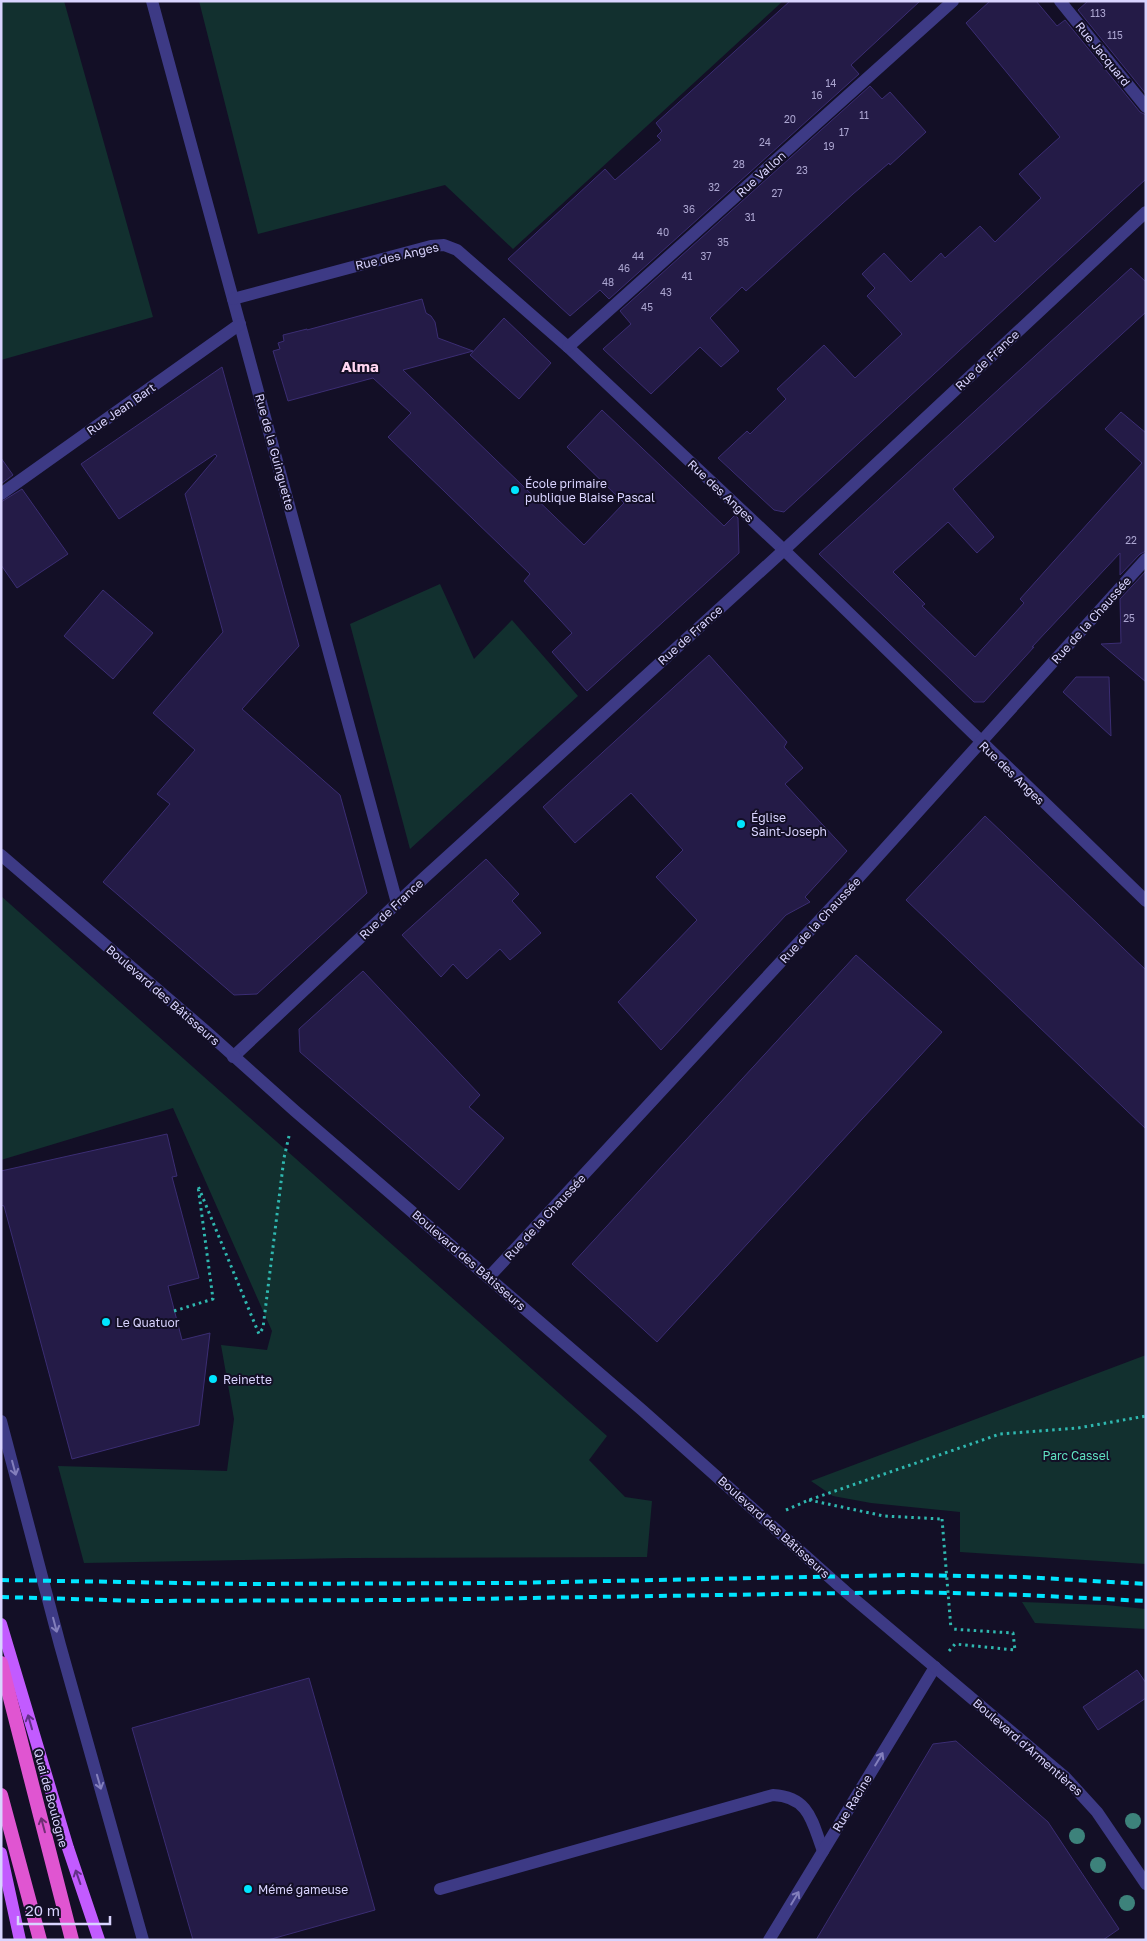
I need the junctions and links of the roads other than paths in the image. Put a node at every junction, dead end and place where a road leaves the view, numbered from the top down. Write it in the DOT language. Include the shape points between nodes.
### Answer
graph roads {
  1 [pos="152,1"];
  2 [pos="953,1"];
  3 [pos="1060,1"];
  4 [pos="1146,107"];
  5 [pos="1146,212"];
  6 [pos="233,299"];
  7 [pos="240,324"];
  8 [pos="568,347"];
  9 [pos="1,494"];
  10 [pos="784,550"];
  11 [pos="1146,559"];
  12 [pos="981,743"];
  13 [pos="1,855"];
  14 [pos="1146,901"];
  15 [pos="397,903"];
  16 [pos="233,1057"];
  17 [pos="489,1277"];
  18 [pos="1,1421"];
  19 [pos="1,1624"];
  20 [pos="1,1663"];
  21 [pos="935,1667"];
  22 [pos="1,1795"];
  23 [pos="823,1851"];
  24 [pos="1,1853"];
  25 [pos="1146,1884"];
  26 [pos="440,1889"];
  27 [pos="20,1940"];
  28 [pos="40,1940"];
  29 [pos="72,1940"];
  30 [pos="99,1940"];
  31 [pos="143,1940"];
  32 [pos="770,1940"];
  1 -- 6 [label="street, Rue de la Guinguette"];
  2 -- 8 [label="street, Rue Vallon"];
  3 -- 4 [label="street, Rue Jacquard"];
  5 -- 10 [label="street, Rue de France"];
  6 -- 7 [label="street, Rue de la Guinguette"];
  6 -- 8 [label="street, Rue des Anges" via="431,246 451,246"];
  7 -- 9 [label="street, Rue Jean Bart"];
  7 -- 15 [label="street, Rue de la Guinguette"];
  8 -- 10 [label="street, Rue des Anges"];
  10 -- 12 [label="street, Rue des Anges"];
  10 -- 15 [label="street, Rue de France"];
  11 -- 12 [label="street, Rue de la Chaussée"];
  12 -- 14 [label="street, Rue des Anges"];
  12 -- 17 [label="street, Rue de la Chaussée"];
  13 -- 16 [label="street, Boulevard des Bâtisseurs"];
  15 -- 16 [label="street, Rue de France"];
  16 -- 17 [label="street, Boulevard des Bâtisseurs"];
  17 -- 21 [label="street, Boulevard des Bâtisseurs"];
  18 -- 31 [label="street, one-way"];
  30 -- 19 [label="main road, one-way"];
  29 -- 20 [label="highway, Quai de Boulogne, one-way"];
  23 -- 21 [label="street, Rue Racine, one-way"];
  21 -- 25 [label="street, Boulevard d'Armentières" via="1085,1797"];
  22 -- 28 [label="highway"];
  23 -- 26 [label="street" via="807,1809 797,1801 773,1795"];
  32 -- 23 [label="street, Rue Racine, one-way"];
  24 -- 27 [label="main road"];
}
